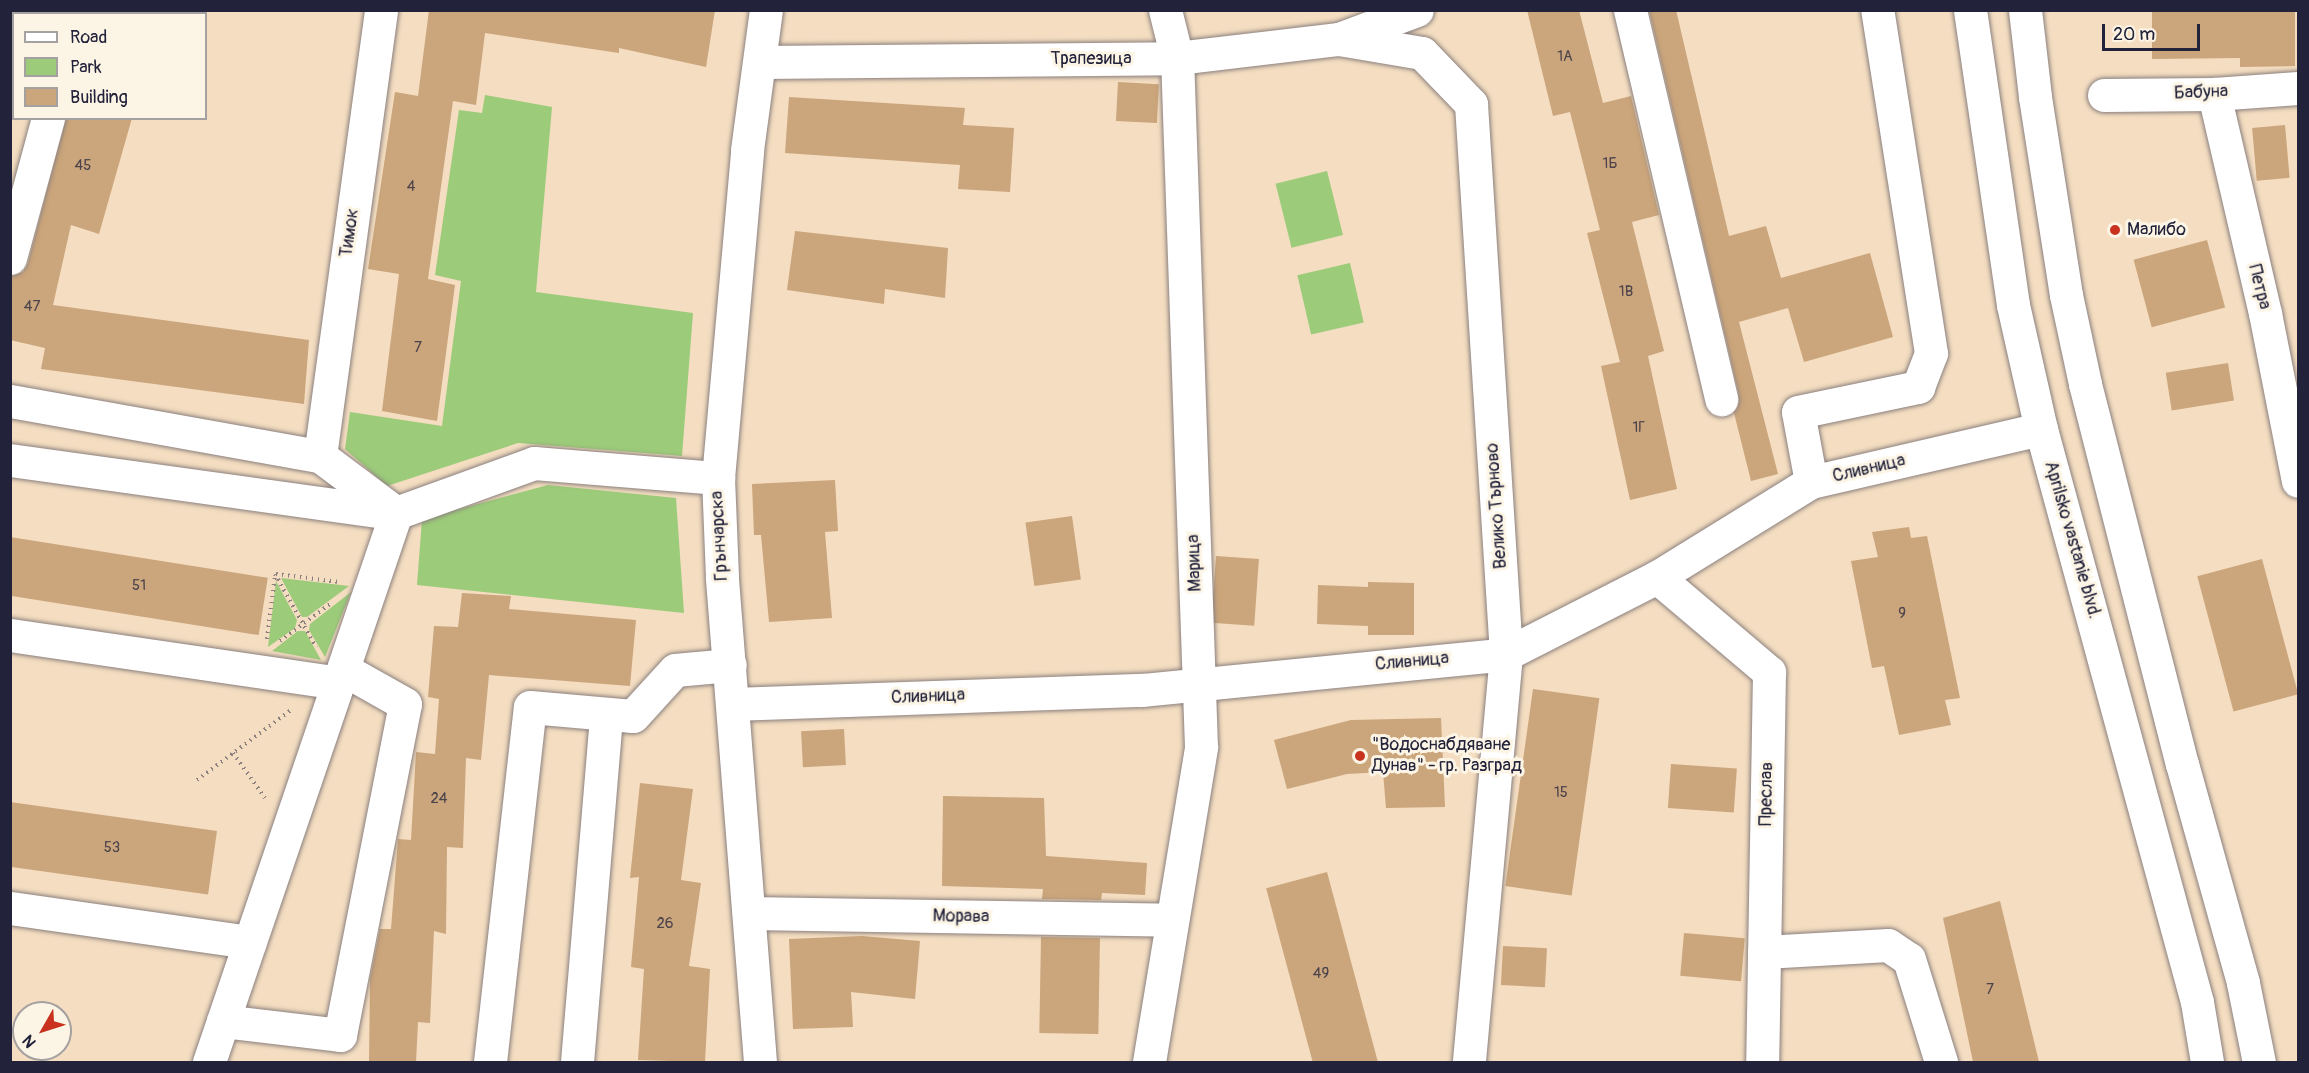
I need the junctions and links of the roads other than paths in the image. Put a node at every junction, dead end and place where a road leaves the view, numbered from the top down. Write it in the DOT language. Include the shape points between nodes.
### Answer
graph roads {
  1 [pos="381,10"];
  2 [pos="766,10"];
  3 [pos="1166,10"];
  4 [pos="1364,10"];
  5 [pos="1417,10"];
  6 [pos="1630,10"];
  7 [pos="1877,10"];
  8 [pos="1970,10"];
  9 [pos="2025,10"];
  10 [pos="1339,39"];
  11 [pos="1178,58"];
  12 [pos="760,62"];
  13 [pos="2298,87"];
  14 [pos="2214,94"];
  15 [pos="2104,95"];
  16 [pos="47,120"];
  17 [pos="10,258"];
  18 [pos="1721,399"];
  19 [pos="10,401"];
  20 [pos="2041,429"];
  21 [pos="320,456"];
  22 [pos="10,460"];
  23 [pos="718,478"];
  24 [pos="2298,481"];
  25 [pos="1811,482"];
  26 [pos="396,513"];
  27 [pos="1657,578"];
  28 [pos="10,635"];
  29 [pos="1506,654"];
  30 [pos="729,665"];
  31 [pos="340,676"];
  32 [pos="1199,683"];
  33 [pos="734,704"];
  34 [pos="606,714"];
  35 [pos="10,908"];
  36 [pos="749,913"];
  37 [pos="1172,920"];
  38 [pos="250,942"];
  39 [pos="1764,952"];
  40 [pos="223,1021"];
  41 [pos="209,1062"];
  42 [pos="490,1062"];
  43 [pos="577,1062"];
  44 [pos="760,1062"];
  45 [pos="1149,1062"];
  46 [pos="1469,1062"];
  47 [pos="1762,1062"];
  48 [pos="1941,1062"];
  49 [pos="2207,1062"];
  50 [pos="2259,1062"];
  1 -- 21 [label="street, Тимок"];
  2 -- 12 [label="street, Грънчарска"];
  3 -- 11 [label="street, Марица"];
  4 -- 10 [label="street"];
  5 -- 10 [label="street, Трапезица"];
  6 -- 18 [label="street"];
  7 -- 25 [label="street" via="1931,353 1918,387 1798,412"];
  8 -- 20 [label="street, Aprilsko vastanie blvd." via="2013,305"];
  9 -- 50 [label="street" via="2034,97 2066,295 2085,384 2182,764 2243,982"];
  10 -- 11 [label="street, Трапезица"];
  10 -- 29 [label="street, Велико Търново" via="1422,53 1471,104"];
  11 -- 12 [label="street, Трапезица"];
  11 -- 32 [label="street, Марица"];
  12 -- 23 [label="street, Грънчарска" via="747,150"];
  13 -- 14 [label="street, Бабуна"];
  14 -- 15 [label="street, Бабуна"];
  14 -- 24 [label="street, Петра" via="2265,313"];
  16 -- 17 [label="street"];
  19 -- 21 [label="street"];
  20 -- 25 [label="street, Сливница"];
  20 -- 49 [label="street, Aprilsko vastanie blvd." via="2194,991"];
  21 -- 26 [label="street"];
  22 -- 26 [label="street"];
  23 -- 26 [label="street" via="534,464"];
  23 -- 30 [label="street, Грънчарска"];
  25 -- 27 [label="street, Сливница"];
  26 -- 31 [label="street" via="367,577"];
  27 -- 29 [label="street, Сливница"];
  27 -- 39 [label="street, Преслав" via="1769,672"];
  28 -- 31 [label="street"];
  29 -- 32 [label="street, Сливница"];
  29 -- 46 [label="street, Велико Търново"];
  30 -- 33 [label="street, Грънчарска"];
  30 -- 34 [label="street" via="675,669 633,716"];
  31 -- 38 [label="street"];
  31 -- 40 [label="street" via="405,704 340,1035"];
  32 -- 33 [label="street, Сливница" via="1142,690"];
  32 -- 37 [label="street, Марица" via="1202,747"];
  33 -- 36 [label="street, Грънчарска"];
  34 -- 42 [label="street" via="530,707"];
  34 -- 43 [label="street"];
  35 -- 38 [label="street"];
  36 -- 37 [label="street, Морава"];
  36 -- 44 [label="street, Грънчарска"];
  37 -- 45 [label="street, Марица"];
  38 -- 40 [label="street"];
  39 -- 47 [label="street, Преслав"];
  39 -- 48 [label="street" via="1888,945 1909,959"];
  40 -- 41 [label="street"];
}
